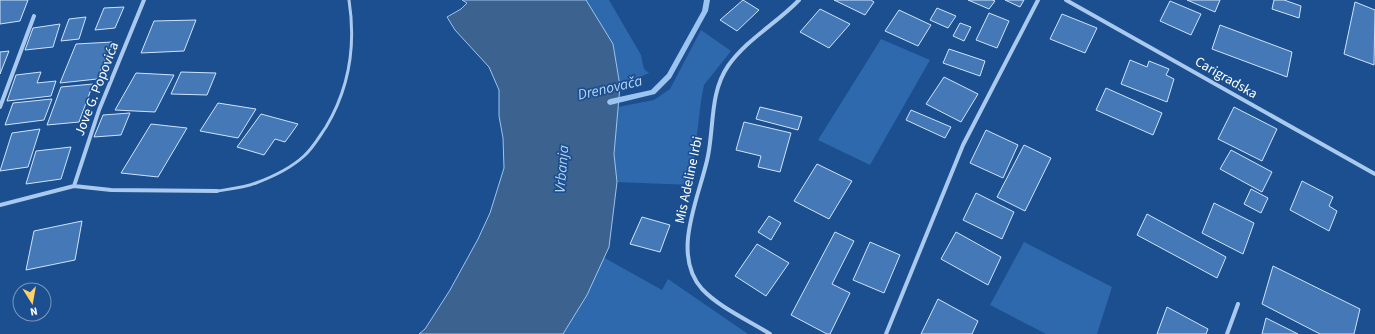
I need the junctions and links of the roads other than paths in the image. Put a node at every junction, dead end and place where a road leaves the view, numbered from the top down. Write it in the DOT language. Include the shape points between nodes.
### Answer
graph roads {
  1 [pos="144,0"];
  2 [pos="349,0"];
  3 [pos="799,0"];
  4 [pos="1038,0"];
  5 [pos="1066,0"];
  6 [pos="34,16"];
  7 [pos="0,107"];
  8 [pos="1375,174"];
  9 [pos="74,186"];
  10 [pos="217,191"];
  11 [pos="0,206"];
  12 [pos="1238,304"];
  13 [pos="770,334"];
  14 [pos="886,334"];
  15 [pos="1228,334"];
  1 -- 9 [label="street, Jove G. Popovića" via="99,110"];
  2 -- 10 [label="lane" via="353,29 351,58 344,88 324,130 303,156 274,175 247,187"];
  3 -- 13 [label="street, Mis Adeline Irbi" via="744,48 719,81 714,100 708,154 688,235 689,266 697,282 708,295"];
  4 -- 14 [label="street" via="963,145"];
  5 -- 8 [label="street, Carigradska"];
  6 -- 7 [label="street"];
  9 -- 10 [label="street" via="111,190"];
  9 -- 11 [label="street"];
  12 -- 15 [label="street"];
}
